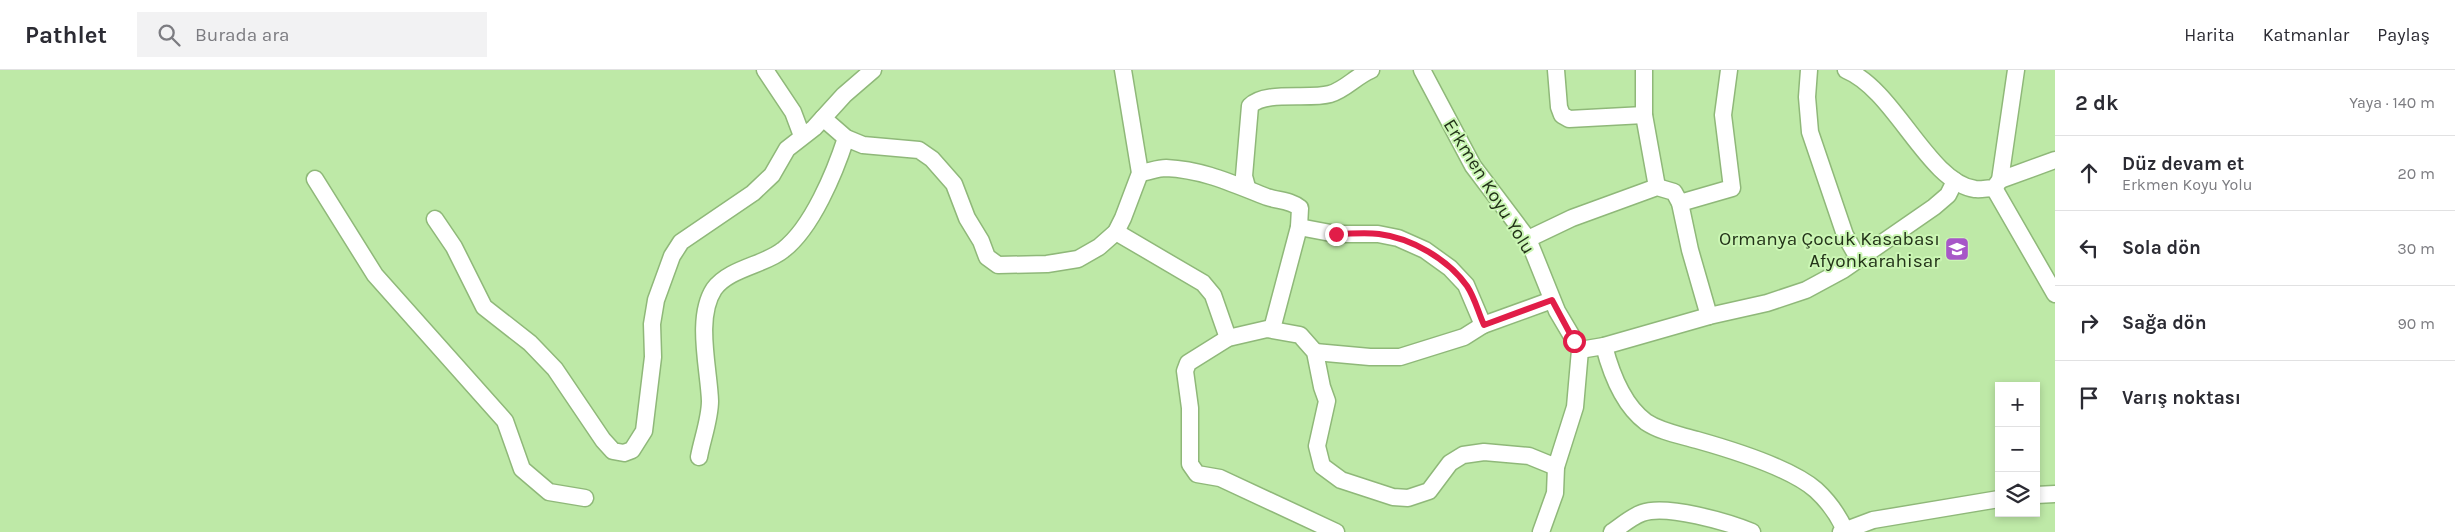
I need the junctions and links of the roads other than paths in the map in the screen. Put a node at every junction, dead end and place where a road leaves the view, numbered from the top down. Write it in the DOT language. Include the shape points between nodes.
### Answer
graph roads {
  1 [pos="765,70"];
  2 [pos="873,70"];
  3 [pos="1123,70"];
  4 [pos="1422,70"];
  5 [pos="1556,70"];
  6 [pos="1644,70"];
  7 [pos="1729,70"];
  8 [pos="1809,70"];
  9 [pos="2016,70"];
  10 [pos="1363,72"];
  11 [pos="1854,72"];
  12 [pos="1644,115"];
  13 [pos="823,118"];
  14 [pos="802,136"];
  15 [pos="846,138"];
  16 [pos="2055,160"];
  17 [pos="1140,173"];
  18 [pos="315,179"];
  19 [pos="1955,181"];
  20 [pos="1997,184"];
  21 [pos="1657,187"];
  22 [pos="1247,188"];
  23 [pos="1680,203"];
  24 [pos="435,219"];
  25 [pos="1299,227"];
  26 [pos="1116,232"];
  27 [pos="1528,239"];
  28 [pos="1858,258"];
  29 [pos="2055,294"];
  30 [pos="1552,300"];
  31 [pos="1709,316"];
  32 [pos="1484,325"];
  33 [pos="1272,329"];
  34 [pos="1228,338"];
  35 [pos="1604,346"];
  36 [pos="1580,350"];
  37 [pos="1315,352"];
  38 [pos="699,457"];
  39 [pos="1556,467"];
  40 [pos="2055,494"];
  41 [pos="2040,495"];
  42 [pos="585,498"];
  43 [pos="1995,500"];
  44 [pos="1843,531"];
  45 [pos="1336,532"];
  46 [pos="1541,532"];
  47 [pos="1612,532"];
  48 [pos="1752,532"];
  1 -- 14 [label="street" via="793,112"];
  2 -- 13 [label="street"];
  3 -- 17 [label="street"];
  4 -- 27 [label="street, Erkmen Koyu Yolu" via="1473,166"];
  5 -- 12 [label="street" via="1562,116"];
  6 -- 12 [label="street"];
  7 -- 23 [label="street" via="1723,115 1732,188"];
  8 -- 28 [label="street" via="1810,132 1845,235"];
  9 -- 20 [label="street"];
  10 -- 22 [label="street" via="1330,94 1254,101 1250,106 1244,176"];
  11 -- 19 [label="street" via="1875,88 1935,162"];
  12 -- 21 [label="street"];
  13 -- 14 [label="street"];
  13 -- 15 [label="street"];
  14 -- 24 [label="street" via="788,149 772,175 753,193 681,242 672,256 656,300 652,324 644,431 632,450 624,453 613,451 602,440 555,369 530,343 484,307 454,247"];
  15 -- 26 [label="street" via="863,145 919,150 932,159 954,184 967,218 988,257 998,265 1047,264 1078,259"];
  15 -- 38 [label="street" via="826,190 804,226 783,251 730,276 714,288 706,306 710,403"];
  16 -- 20 [label="street"];
  17 -- 22 [label="street" via="1166,168 1207,174"];
  17 -- 26 [label="street"];
  18 -- 42 [label="street" via="375,275 506,421 522,469 549,492"];
  19 -- 20 [label="street" via="1975,189"];
  19 -- 28 [label="street" via="1948,195 1934,207"];
  20 -- 29 [label="street"];
  21 -- 23 [label="street" via="1674,192"];
  21 -- 27 [label="street" via="1572,218"];
  22 -- 25 [label="street" via="1272,199 1292,202 1300,208"];
  23 -- 31 [label="street"];
  25 -- 32 [label="street" via="1336,234 1378,234 1398,238 1425,250 1450,268 1466,285"];
  25 -- 33 [label="street"];
  26 -- 34 [label="street" via="1203,283 1213,295"];
  27 -- 30 [label="street, Erkmen Koyu Yolu"];
  28 -- 31 [label="street" via="1806,290"];
  30 -- 32 [label="street"];
  30 -- 36 [label="street, Erkmen Koyu Yolu"];
  31 -- 35 [label="street"];
  32 -- 37 [label="street" via="1464,337 1400,357 1370,358"];
  33 -- 34 [label="street"];
  33 -- 37 [label="street" via="1300,335"];
  34 -- 45 [label="street" via="1188,363 1185,370 1190,408 1190,464 1197,474 1220,478"];
  35 -- 36 [label="street"];
  35 -- 44 [label="street" via="1630,407 1646,422 1800,479 1838,515"];
  36 -- 39 [label="street" via="1575,407"];
  37 -- 39 [label="street" via="1327,402 1318,446 1322,466 1341,480 1393,497 1408,498 1429,491 1450,463 1463,455 1484,452 1529,456"];
  39 -- 46 [label="street" via="1555,492"];
  40 -- 41 [label="street"];
  43 -- 44 [label="street" via="1873,520"];
  47 -- 48 [label="street" via="1643,513 1668,511"];
}
